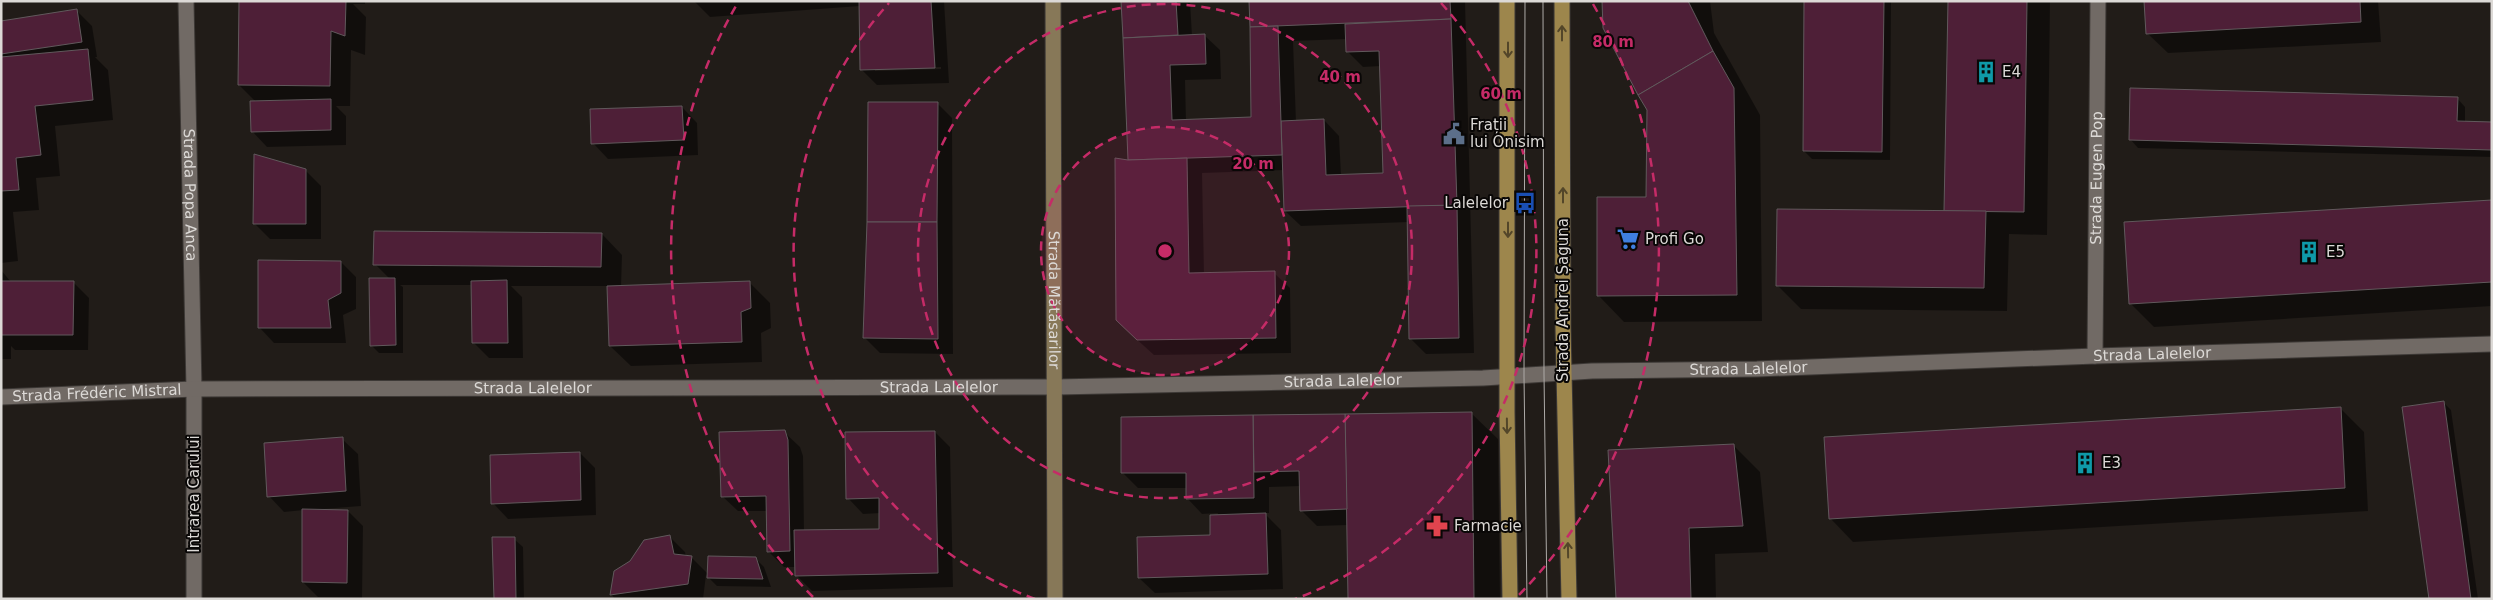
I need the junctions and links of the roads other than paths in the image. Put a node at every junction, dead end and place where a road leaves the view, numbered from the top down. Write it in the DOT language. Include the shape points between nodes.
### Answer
graph roads {
  1 [pos="186,1"];
  2 [pos="1052,1"];
  3 [pos="1507,1"];
  4 [pos="1562,1"];
  5 [pos="2098,1"];
  6 [pos="2492,344"];
  7 [pos="2095,356"];
  8 [pos="1564,372"];
  9 [pos="1508,377"];
  10 [pos="1056,387"];
  11 [pos="194,389"];
  12 [pos="1,398"];
  13 [pos="194,599"];
  14 [pos="1055,599"];
  15 [pos="1510,599"];
  16 [pos="1569,599"];
  1 -- 11 [label="street, Strada Popa Anca"];
  2 -- 10 [label="street, Strada Mătăsarilor"];
  3 -- 9 [label="main road, one-way"];
  8 -- 4 [label="main road, Strada Andrei Șaguna, one-way"];
  5 -- 7 [label="street, Strada Eugen Pop"];
  6 -- 7 [label="street, Strada Lalelelor"];
  7 -- 8 [label="street, Strada Lalelelor" via="1757,369"];
  8 -- 9 [label="street, Strada Lalelelor"];
  16 -- 8 [label="main road, Strada Andrei Șaguna, one-way"];
  9 -- 10 [label="street, Strada Lalelelor"];
  9 -- 15 [label="main road, one-way"];
  10 -- 11 [label="street, Strada Lalelelor"];
  10 -- 14 [label="street, Strada Mătăsarilor"];
  11 -- 12 [label="street, Strada Frédéric Mistral"];
  11 -- 13 [label="street, Intrarea Carului"];
}
